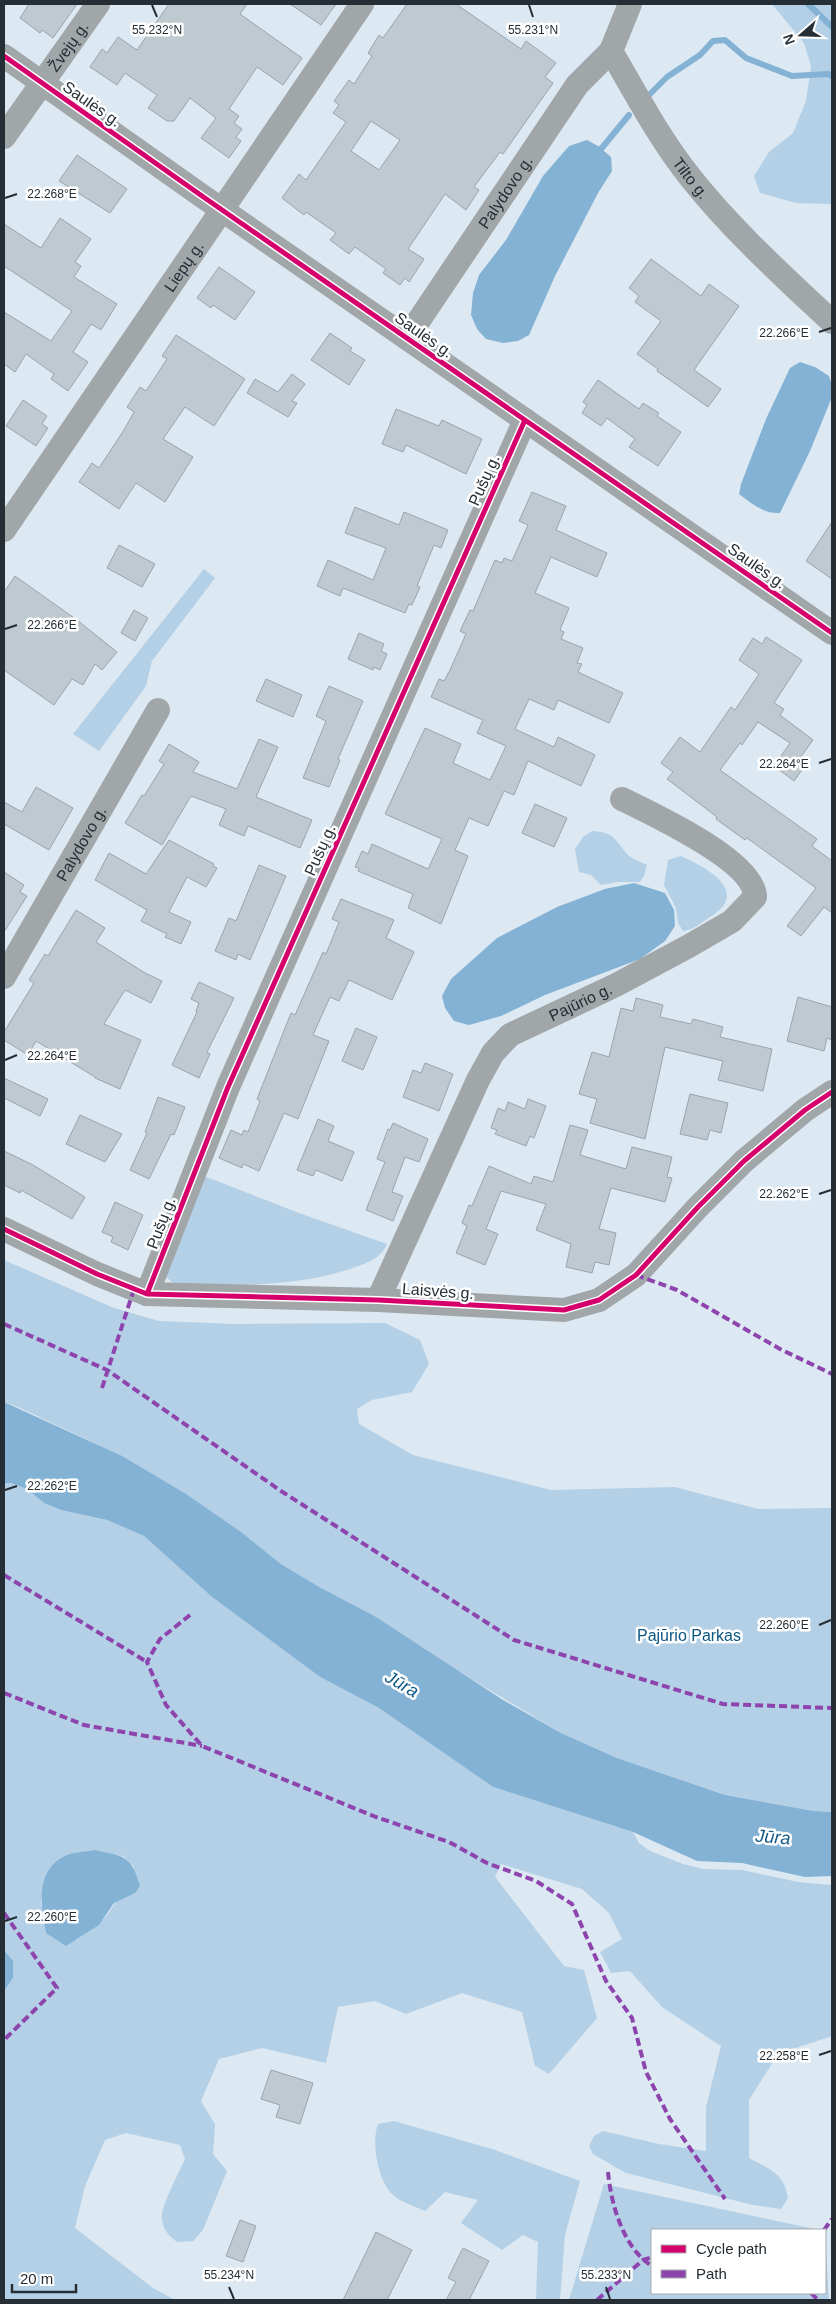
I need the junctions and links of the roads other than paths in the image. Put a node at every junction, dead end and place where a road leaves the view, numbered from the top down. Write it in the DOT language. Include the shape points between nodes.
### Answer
graph roads {
  1 [pos="98,4"];
  2 [pos="362,4"];
  3 [pos="630,4"];
  4 [pos="611,51"];
  5 [pos="4,56"];
  6 [pos="41,83"];
  7 [pos="4,137"];
  8 [pos="222,210"];
  9 [pos="832,322"];
  10 [pos="407,338"];
  11 [pos="525,420"];
  12 [pos="4,530"];
  13 [pos="832,633"];
  14 [pos="158,710"];
  15 [pos="622,799"];
  16 [pos="4,978"];
  17 [pos="832,1092"];
  18 [pos="4,1229"];
  19 [pos="147,1294"];
  20 [pos="378,1300"];
  1 -- 6 [label="street, Žvejų g."];
  2 -- 8 [label="street, Liepų g."];
  3 -- 4 [label="street"];
  4 -- 9 [label="street, Tilto g." via="658,132 690,177 742,236"];
  4 -- 10 [label="street, Palydovo g." via="577,85"];
  5 -- 6 [label="street, Saulės g."];
  6 -- 7 [label="street, Žvejų g."];
  6 -- 8 [label="street, Saulės g."];
  8 -- 10 [label="street, Saulės g."];
  8 -- 12 [label="street, Liepų g."];
  10 -- 11 [label="street, Saulės g."];
  11 -- 13 [label="street, Saulės g."];
  11 -- 19 [label="street, Pušų g." via="228,1087"];
  14 -- 16 [label="street, Palydovo g."];
  15 -- 20 [label="street, Pajūrio g." via="696,837 742,872 752,883 754,897 732,921 616,985 510,1036 492,1054"];
  17 -- 20 [label="street, Laisvės g." via="744,1161 636,1275 598,1300 564,1310 545,1311"];
  18 -- 19 [label="street, Laisvės g."];
  19 -- 20 [label="street, Laisvės g."];
}
